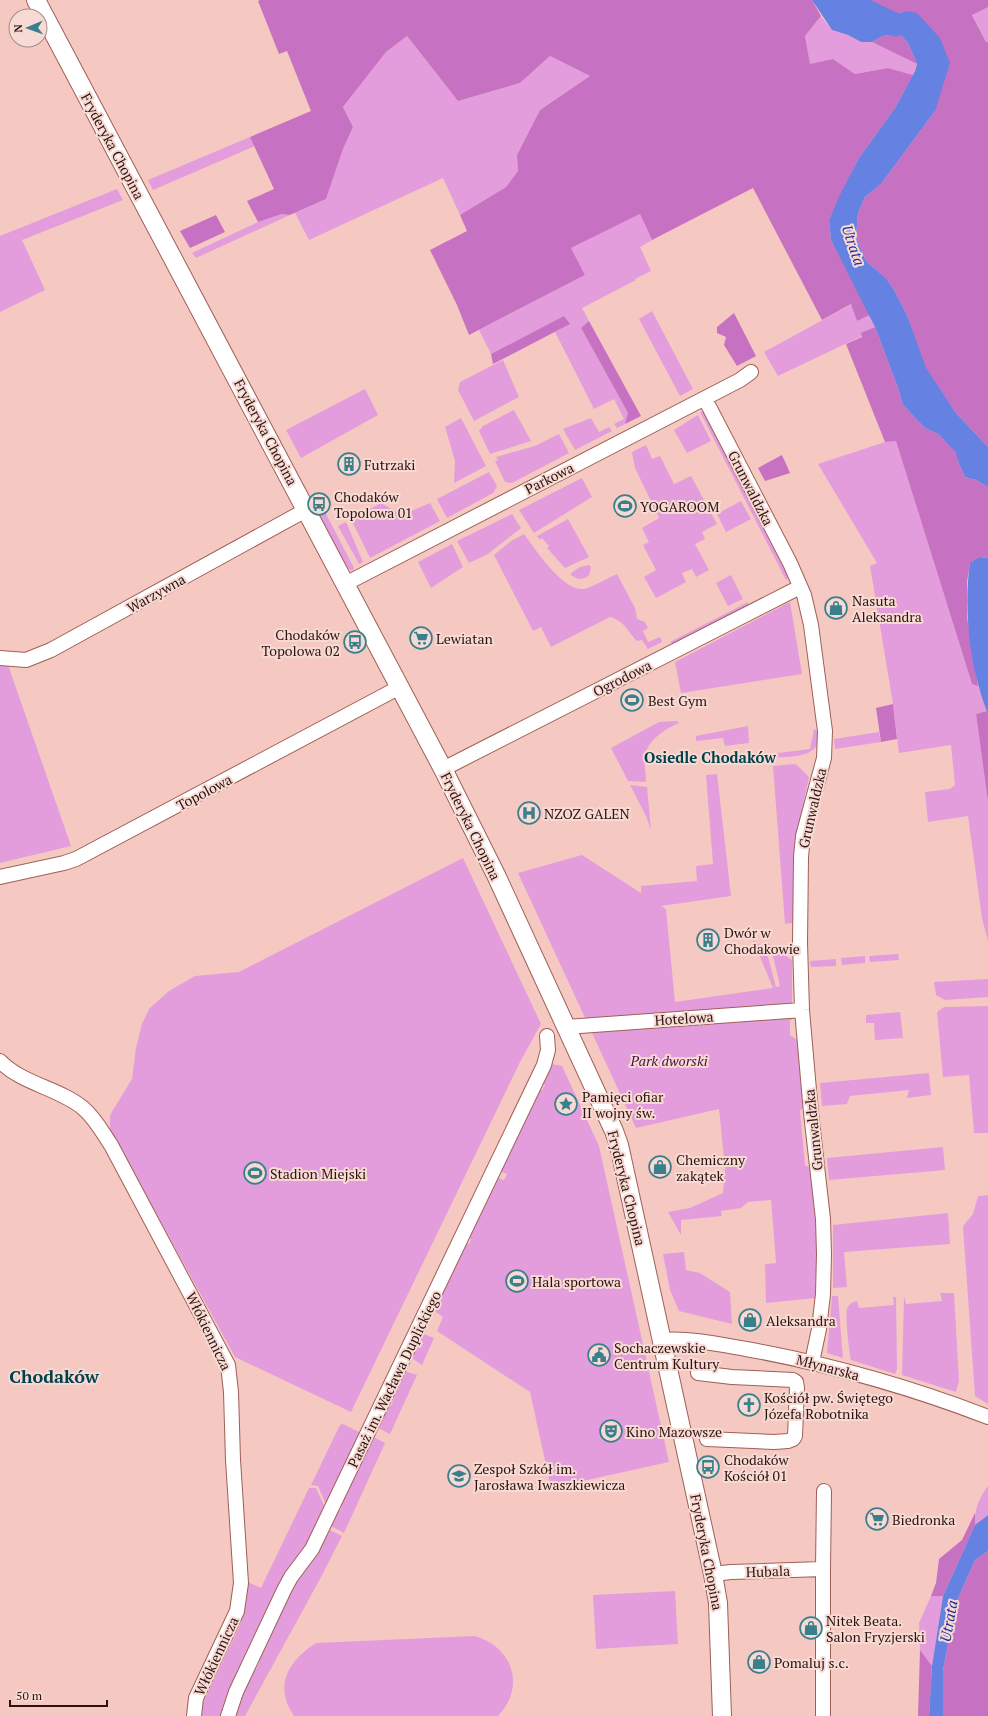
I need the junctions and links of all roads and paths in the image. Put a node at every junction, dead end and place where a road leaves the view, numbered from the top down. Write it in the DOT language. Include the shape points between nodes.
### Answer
graph roads {
  1 [pos="36,0"];
  2 [pos="751,372"];
  3 [pos="705,398"];
  4 [pos="306,510"];
  5 [pos="345,584"];
  6 [pos="800,587"];
  7 [pos="0,658"];
  8 [pos="400,687"];
  9 [pos="443,769"];
  10 [pos="0,877"];
  11 [pos="802,1010"];
  12 [pos="566,1027"];
  13 [pos="547,1036"];
  14 [pos="0,1061"];
  15 [pos="662,1340"];
  16 [pos="812,1362"];
  17 [pos="698,1373"];
  18 [pos="988,1417"];
  19 [pos="707,1439"];
  20 [pos="824,1491"];
  21 [pos="823,1569"];
  22 [pos="713,1574"];
  23 [pos="194,1716"];
  24 [pos="228,1716"];
  25 [pos="722,1716"];
  26 [pos="823,1716"];
  1 -- 4 [label="main road, Fryderyka Chopina"];
  2 -- 3 [label="street, Parkowa"];
  3 -- 5 [label="street, Parkowa"];
  3 -- 6 [label="street, Grunwaldzka"];
  4 -- 5 [label="main road, Fryderyka Chopina"];
  4 -- 7 [label="street, Warzywna" via="51,650 26,660"];
  5 -- 8 [label="main road, Fryderyka Chopina"];
  6 -- 9 [label="street, Ogrodowa"];
  6 -- 11 [label="street, Grunwaldzka" via="811,625 826,746 802,846"];
  8 -- 9 [label="main road, Fryderyka Chopina"];
  8 -- 10 [label="street, Topolowa" via="76,859 64,864"];
  9 -- 12 [label="main road, Fryderyka Chopina" via="496,875"];
  11 -- 12 [label="street, Hotelowa"];
  11 -- 16 [label="street, Grunwaldzka" via="823,1219 824,1254 823,1294"];
  12 -- 15 [label="main road, Fryderyka Chopina" via="619,1145"];
  13 -- 24 [label="street, Pasaż im. Wacława Duplickiego" via="548,1050 544,1065 501,1158 312,1549 284,1590 236,1692"];
  14 -- 23 [label="street, Włókiennicza" via="14,1072 83,1107 93,1117 111,1145 228,1365 241,1583 237,1611 196,1698"];
  15 -- 16 [label="street, Młynarska" via="695,1340"];
  15 -- 22 [label="main road, Fryderyka Chopina"];
  16 -- 18 [label="street, Młynarska" via="950,1402"];
  17 -- 19 [label="street" via="793,1380 797,1388 793,1439 774,1442"];
  20 -- 21 [label="street"];
  21 -- 22 [label="street, Hubala"];
  21 -- 26 [label="street"];
  22 -- 25 [label="main road, Fryderyka Chopina" via="718,1611"];
}
